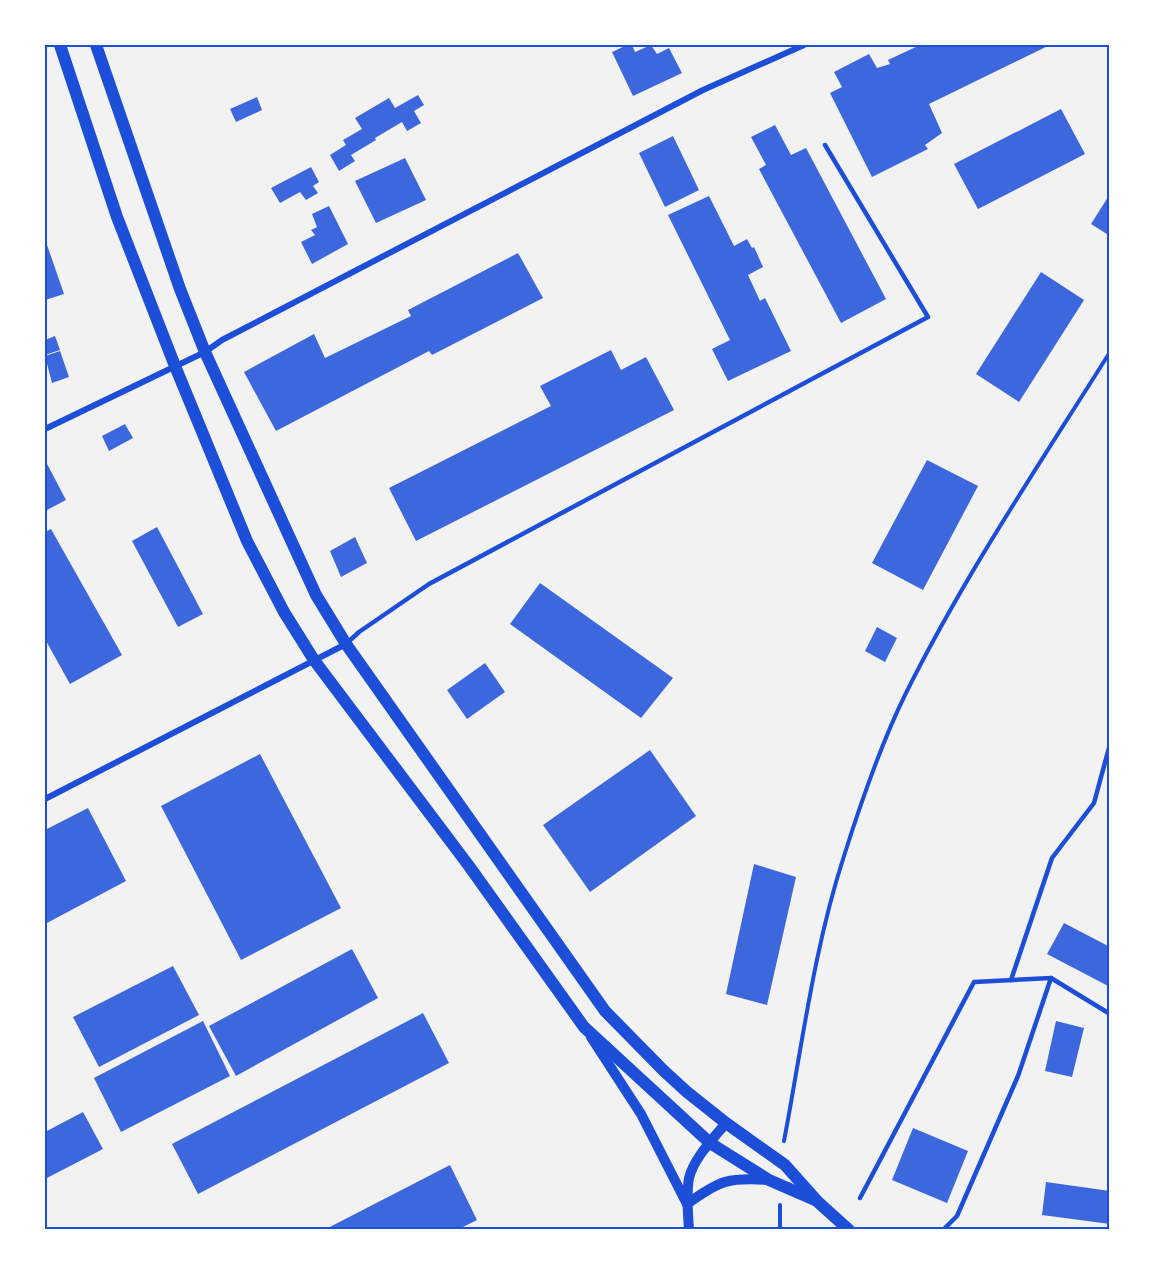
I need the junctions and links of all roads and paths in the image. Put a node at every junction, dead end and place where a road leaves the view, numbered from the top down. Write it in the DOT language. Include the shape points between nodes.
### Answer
graph roads {
  1 [pos="60,45"];
  2 [pos="96,45"];
  3 [pos="804,45"];
  4 [pos="825,145"];
  5 [pos="204,352"];
  6 [pos="1110,352"];
  7 [pos="175,366"];
  8 [pos="45,429"];
  9 [pos="346,644"];
  10 [pos="314,660"];
  11 [pos="1110,744"];
  12 [pos="45,799"];
  13 [pos="1051,978"];
  14 [pos="1011,980"];
  15 [pos="1110,1014"];
  16 [pos="584,1027"];
  17 [pos="726,1123"];
  18 [pos="710,1143"];
  19 [pos="783,1163"];
  20 [pos="774,1182"];
  21 [pos="860,1198"];
  22 [pos="818,1202"];
  23 [pos="687,1204"];
  24 [pos="689,1230"];
  25 [pos="780,1230"];
  26 [pos="849,1230"];
  27 [pos="943,1230"];
  1 -- 7 [label="main road" via="117,217"];
  2 -- 5 [label="main road"];
  3 -- 5 [label="street" via="703,90"];
  4 -- 9 [label="lane" via="928,317 429,584"];
  5 -- 7 [label="street"];
  5 -- 9 [label="main road" via="316,595"];
  6 -- 19 [label="path" via="970,573 904,696 878,760 843,858 823,938"];
  7 -- 8 [label="street"];
  7 -- 10 [label="main road" via="247,541"];
  9 -- 10 [label="street"];
  9 -- 17 [label="main road" via="604,1011 664,1071"];
  10 -- 12 [label="street"];
  10 -- 16 [label="main road" via="470,866"];
  11 -- 14 [label="lane" via="1094,803 1052,858"];
  13 -- 14 [label="lane"];
  13 -- 15 [label="lane"];
  13 -- 27 [label="lane" via="1018,1076 957,1216"];
  14 -- 21 [label="lane" via="974,982"];
  16 -- 18 [label="main road"];
  16 -- 23 [label="street" via="641,1114"];
  17 -- 18 [label="street"];
  17 -- 19 [label="main road"];
  18 -- 20 [label="main road"];
  18 -- 23 [label="street" via="690,1177"];
  19 -- 22 [label="main road"];
  20 -- 22 [label="main road"];
  20 -- 23 [label="street" via="740,1178 723,1181"];
  20 -- 25 [label="path"];
  22 -- 26 [label="main road"];
  23 -- 24 [label="street"];
}
